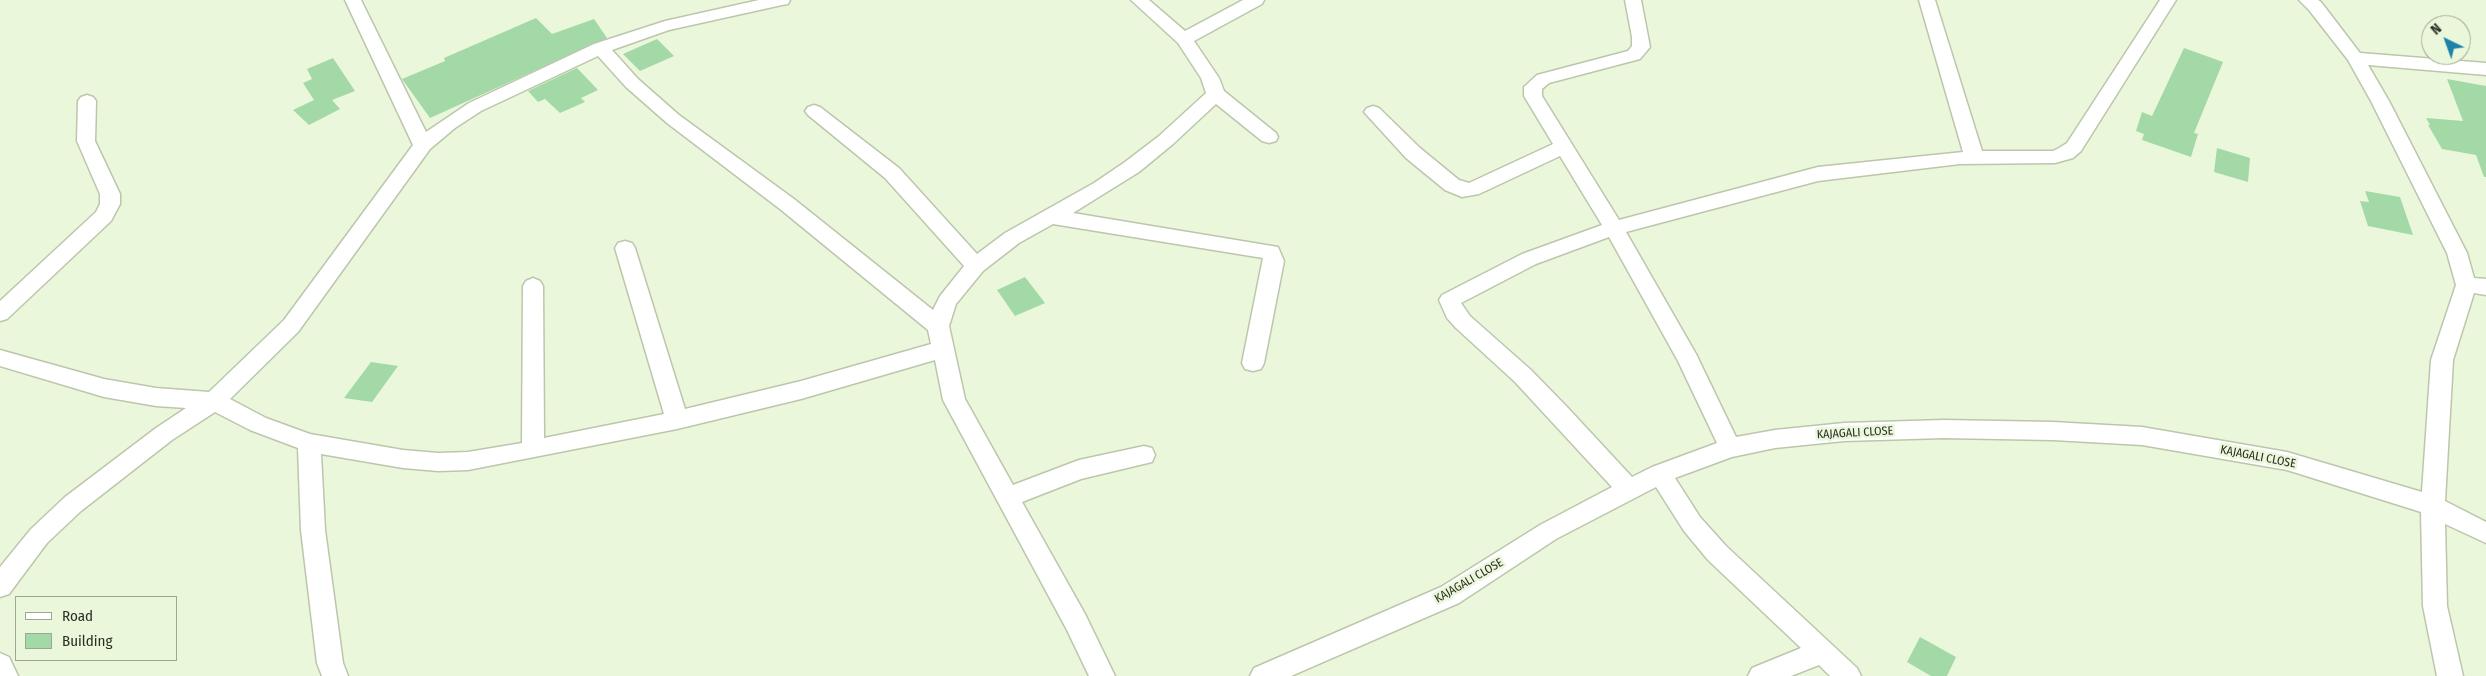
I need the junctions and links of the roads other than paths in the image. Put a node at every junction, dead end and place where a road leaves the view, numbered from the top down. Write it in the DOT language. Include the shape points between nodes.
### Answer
graph roads {
  1 [pos="353,0"];
  2 [pos="782,0"];
  3 [pos="1139,0"];
  4 [pos="1256,0"];
  5 [pos="1633,0"];
  6 [pos="1927,0"];
  7 [pos="2168,0"];
  8 [pos="2307,0"];
  9 [pos="1184,39"];
  10 [pos="600,48"];
  11 [pos="2354,58"];
  12 [pos="2486,69"];
  13 [pos="1216,94"];
  14 [pos="87,102"];
  15 [pos="814,111"];
  16 [pos="1373,112"];
  17 [pos="1269,137"];
  18 [pos="423,145"];
  19 [pos="1564,147"];
  20 [pos="1974,157"];
  21 [pos="1050,216"];
  22 [pos="1614,228"];
  23 [pos="625,248"];
  24 [pos="976,266"];
  25 [pos="533,286"];
  26 [pos="2476,286"];
  27 [pos="0,313"];
  28 [pos="938,326"];
  29 [pos="944,348"];
  30 [pos="0,358"];
  31 [pos="1253,363"];
  32 [pos="214,401"];
  33 [pos="677,420"];
  34 [pos="309,443"];
  35 [pos="1730,448"];
  36 [pos="533,450"];
  37 [pos="1144,455"];
  38 [pos="1660,474"];
  39 [pos="1629,490"];
  40 [pos="1008,497"];
  41 [pos="2433,506"];
  42 [pos="2486,533"];
  43 [pos="0,586"];
  44 [pos="1822,652"];
  45 [pos="0,665"];
  46 [pos="5,676"];
  47 [pos="335,676"];
  48 [pos="1102,676"];
  49 [pos="1264,676"];
  50 [pos="1761,676"];
  51 [pos="1848,676"];
  52 [pos="2450,676"];
  1 -- 18 [label="street"];
  2 -- 10 [label="street" via="665,26"];
  3 -- 9 [label="street"];
  4 -- 9 [label="street"];
  5 -- 19 [label="street" via="1641,37 1641,47 1634,55 1543,79 1533,87 1533,96"];
  6 -- 20 [label="street"];
  7 -- 20 [label="street" via="2074,147 2055,157"];
  8 -- 11 [label="street"];
  9 -- 13 [label="street" via="1210,78"];
  10 -- 18 [label="street" via="475,107"];
  10 -- 28 [label="street" via="632,83 673,119 787,204"];
  11 -- 12 [label="street"];
  11 -- 26 [label="street"];
  13 -- 17 [label="street"];
  13 -- 21 [label="street" via="1132,167"];
  14 -- 27 [label="street" via="86,141 110,194 110,204 104,216"];
  15 -- 24 [label="street" via="892,173"];
  16 -- 19 [label="street" via="1413,153 1462,190 1472,190"];
  18 -- 32 [label="street" via="291,326"];
  19 -- 22 [label="street"];
  20 -- 22 [label="street" via="1818,174"];
  21 -- 24 [label="street" via="1012,238"];
  21 -- 31 [label="street" via="1271,252 1274,261"];
  22 -- 35 [label="street" via="1688,360"];
  22 -- 39 [label="street" via="1529,259 1449,300 1463,322 1554,407"];
  23 -- 33 [label="street"];
  24 -- 28 [label="street" via="947,301"];
  25 -- 36 [label="street"];
  26 -- 41 [label="street" via="2442,360"];
  28 -- 29 [label="street"];
  29 -- 33 [label="street" via="801,390"];
  29 -- 40 [label="street" via="954,400"];
  30 -- 32 [label="street" via="104,388 156,397"];
  32 -- 34 [label="street" via="258,424"];
  32 -- 43 [label="street" via="164,434 73,504 39,536"];
  33 -- 36 [label="street"];
  34 -- 36 [label="street" via="438,462 468,461"];
  34 -- 47 [label="street" via="313,530 330,663"];
  35 -- 38 [label="street, KAJAGALI CLOSE"];
  35 -- 41 [label="street, KAJAGALI CLOSE" via="1862,431 2053,431 2142,436 2288,461"];
  37 -- 40 [label="street" via="1079,470"];
  38 -- 39 [label="street, KAJAGALI CLOSE"];
  38 -- 44 [label="street" via="1692,524 1717,553"];
  39 -- 49 [label="street, KAJAGALI CLOSE" via="1548,532 1450,595"];
  40 -- 48 [label="street"];
  41 -- 42 [label="street, KAJAGALI CLOSE"];
  41 -- 52 [label="street" via="2435,606"];
  44 -- 50 [label="street"];
  44 -- 51 [label="street"];
  45 -- 46 [label="street"];
}
